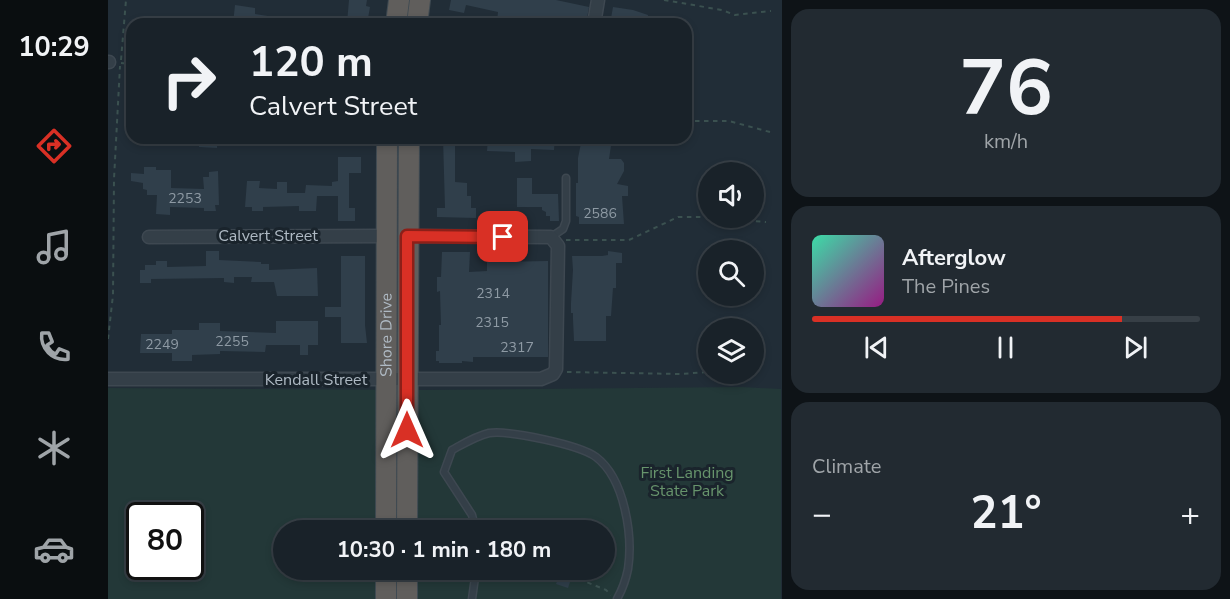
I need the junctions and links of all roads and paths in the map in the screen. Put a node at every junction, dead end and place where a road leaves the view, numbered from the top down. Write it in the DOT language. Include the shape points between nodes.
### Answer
graph roads {
  1 [pos="126,0"];
  2 [pos="399,0"];
  3 [pos="420,0"];
  4 [pos="598,0"];
  5 [pos="664,0"];
  6 [pos="771,11"];
  7 [pos="397,18"];
  8 [pos="418,18"];
  9 [pos="595,18"];
  10 [pos="692,121"];
  11 [pos="770,132"];
  12 [pos="387,144"];
  13 [pos="409,144"];
  14 [pos="566,178"];
  15 [pos="698,217"];
  16 [pos="386,236"];
  17 [pos="407,236"];
  18 [pos="149,237"];
  19 [pos="551,237"];
  20 [pos="108,339"];
  21 [pos="556,369"];
  22 [pos="698,372"];
  23 [pos="108,379"];
  24 [pos="407,379"];
  25 [pos="386,380"];
  26 [pos="386,520"];
  27 [pos="407,520"];
  28 [pos="473,520"];
  29 [pos="386,580"];
  30 [pos="407,580"];
  31 [pos="475,580"];
  32 [pos="581,580"];
  33 [pos="386,599"];
  34 [pos="407,599"];
  35 [pos="472,599"];
  36 [pos="616,599"];
  1 -- 20 [label="path" via="117,109 113,296"];
  2 -- 7 [label="highway"];
  3 -- 8 [label="highway"];
  4 -- 9 [label="street"];
  5 -- 6 [label="path" via="735,15"];
  10 -- 11 [label="path" via="729,122"];
  12 -- 16 [label="highway, Shore Drive"];
  13 -- 17 [label="highway, Shore Drive"];
  14 -- 19 [label="lane" via="566,221 563,229"];
  15 -- 19 [label="path" via="678,218 629,240"];
  16 -- 18 [label="street, Calvert Street"];
  16 -- 25 [label="highway, Shore Drive"];
  17 -- 19 [label="street"];
  17 -- 24 [label="highway, Shore Drive"];
  19 -- 21 [label="street" via="558,246"];
  21 -- 22 [label="path"];
  21 -- 24 [label="street, Kendall Street" via="541,379"];
  23 -- 25 [label="street, Kendall Street"];
  24 -- 25 [label="street, Kendall Street"];
  24 -- 27 [label="highway, Shore Drive"];
  25 -- 26 [label="highway, Shore Drive"];
  28 -- 36 [label="lane" via="444,472 452,450 470,440 489,434 530,436 597,458 620,493 627,520 628,570"];
  29 -- 33 [label="highway"];
  30 -- 34 [label="highway"];
  31 -- 35 [label="lane"];
  32 -- 36 [label="path" via="606,590"];
}
